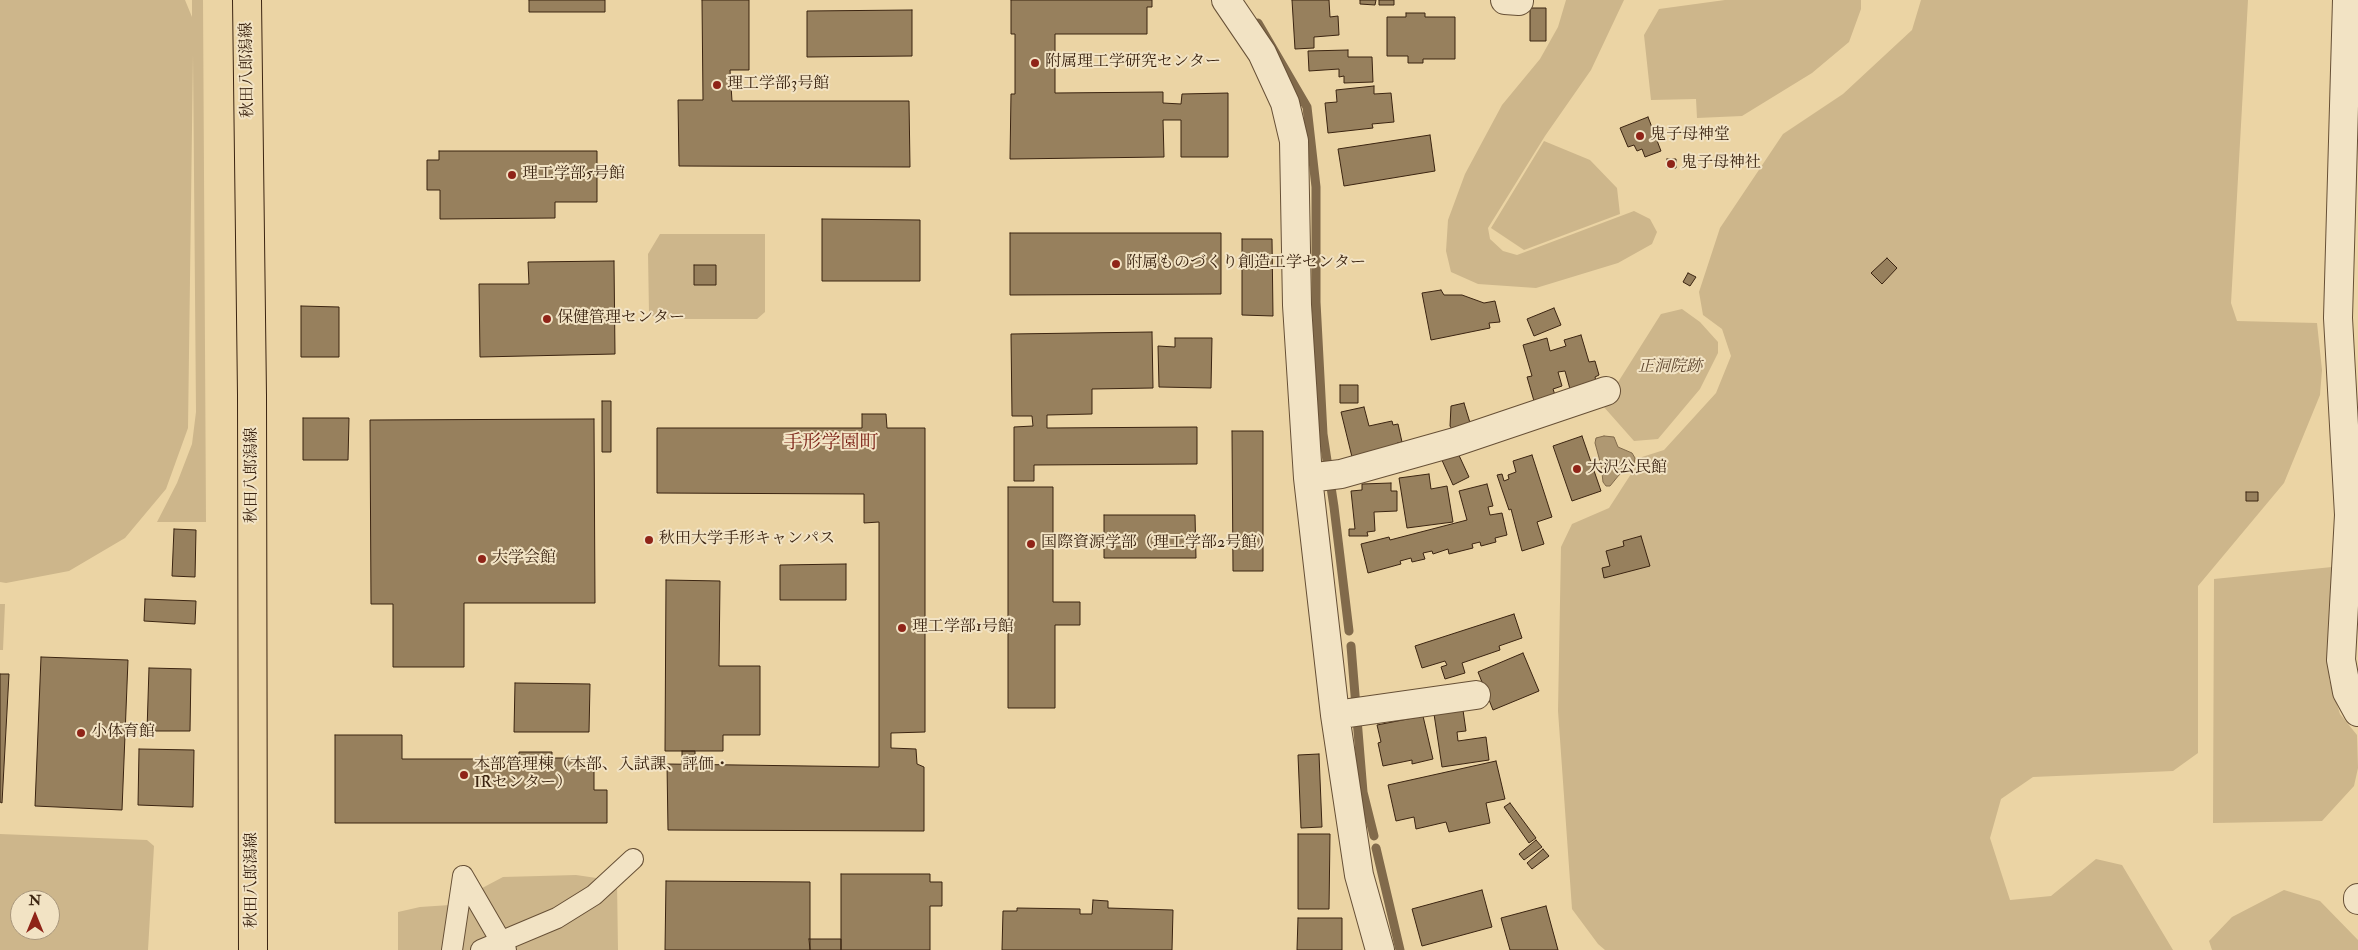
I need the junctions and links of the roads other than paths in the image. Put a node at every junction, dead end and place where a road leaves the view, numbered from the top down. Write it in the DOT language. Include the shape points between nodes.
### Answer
graph roads {
  1 [pos="247,0"];
  2 [pos="1226,0"];
  3 [pos="2347,0"];
  4 [pos="1606,391"];
  5 [pos="1324,476"];
  6 [pos="1476,695"];
  7 [pos="2358,712"];
  8 [pos="1348,714"];
  9 [pos="633,859"];
  10 [pos="504,946"];
  11 [pos="253,950"];
  12 [pos="452,950"];
  13 [pos="481,950"];
  14 [pos="1380,950"];
  1 -- 11 [label="main road, 秋田八郎潟線" via="252,395"];
  2 -- 5 [label="street" via="1262,53 1286,103 1294,141 1297,306"];
  3 -- 7 [label="street" via="2338,318 2349,514 2342,660 2347,692"];
  4 -- 5 [label="street" via="1456,442"];
  5 -- 8 [label="street"];
  6 -- 8 [label="street"];
  8 -- 14 [label="street" via="1359,875"];
  9 -- 10 [label="street" via="594,895"];
  10 -- 12 [label="street" via="463,876"];
  10 -- 13 [label="street"];
}
